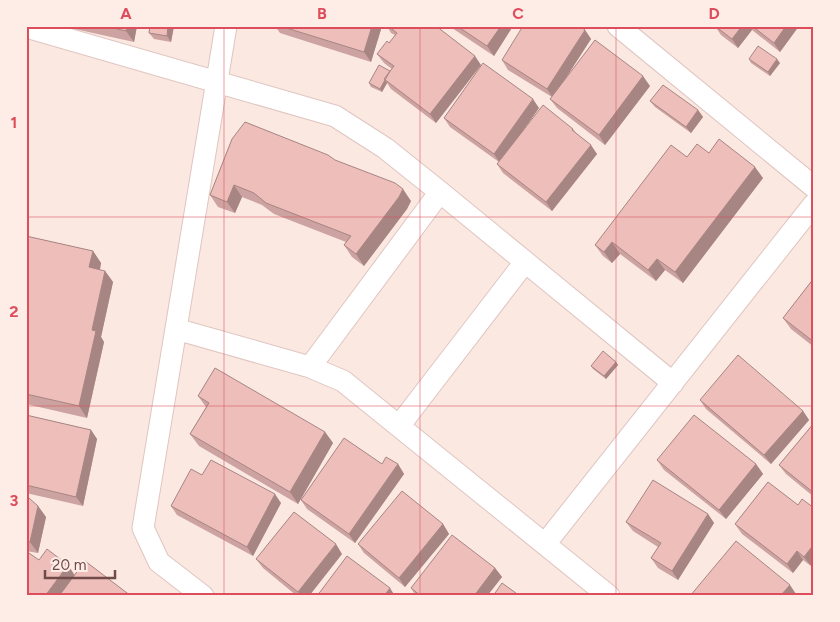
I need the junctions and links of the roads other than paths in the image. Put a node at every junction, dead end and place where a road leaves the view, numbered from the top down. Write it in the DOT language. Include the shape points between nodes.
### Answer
graph roads {
  1 [pos="226,26"];
  2 [pos="618,26"];
  3 [pos="26,28"];
  4 [pos="217,82"];
  5 [pos="814,187"];
  6 [pos="440,192"];
  7 [pos="814,204"];
  8 [pos="525,262"];
  9 [pos="176,329"];
  10 [pos="310,367"];
  11 [pos="673,383"];
  12 [pos="399,426"];
  13 [pos="545,544"];
  14 [pos="203,596"];
  15 [pos="609,596"];
  1 -- 4 [label="street"];
  2 -- 5 [label="street"];
  3 -- 4 [label="street"];
  4 -- 6 [label="street" via="334,116 385,148"];
  4 -- 9 [label="street"];
  6 -- 8 [label="street"];
  6 -- 10 [label="street"];
  7 -- 11 [label="street"];
  8 -- 11 [label="street"];
  8 -- 12 [label="street"];
  9 -- 10 [label="street"];
  9 -- 14 [label="street" via="143,528 159,562"];
  10 -- 12 [label="street" via="343,381"];
  11 -- 13 [label="street"];
  12 -- 13 [label="street"];
  13 -- 15 [label="street"];
}
